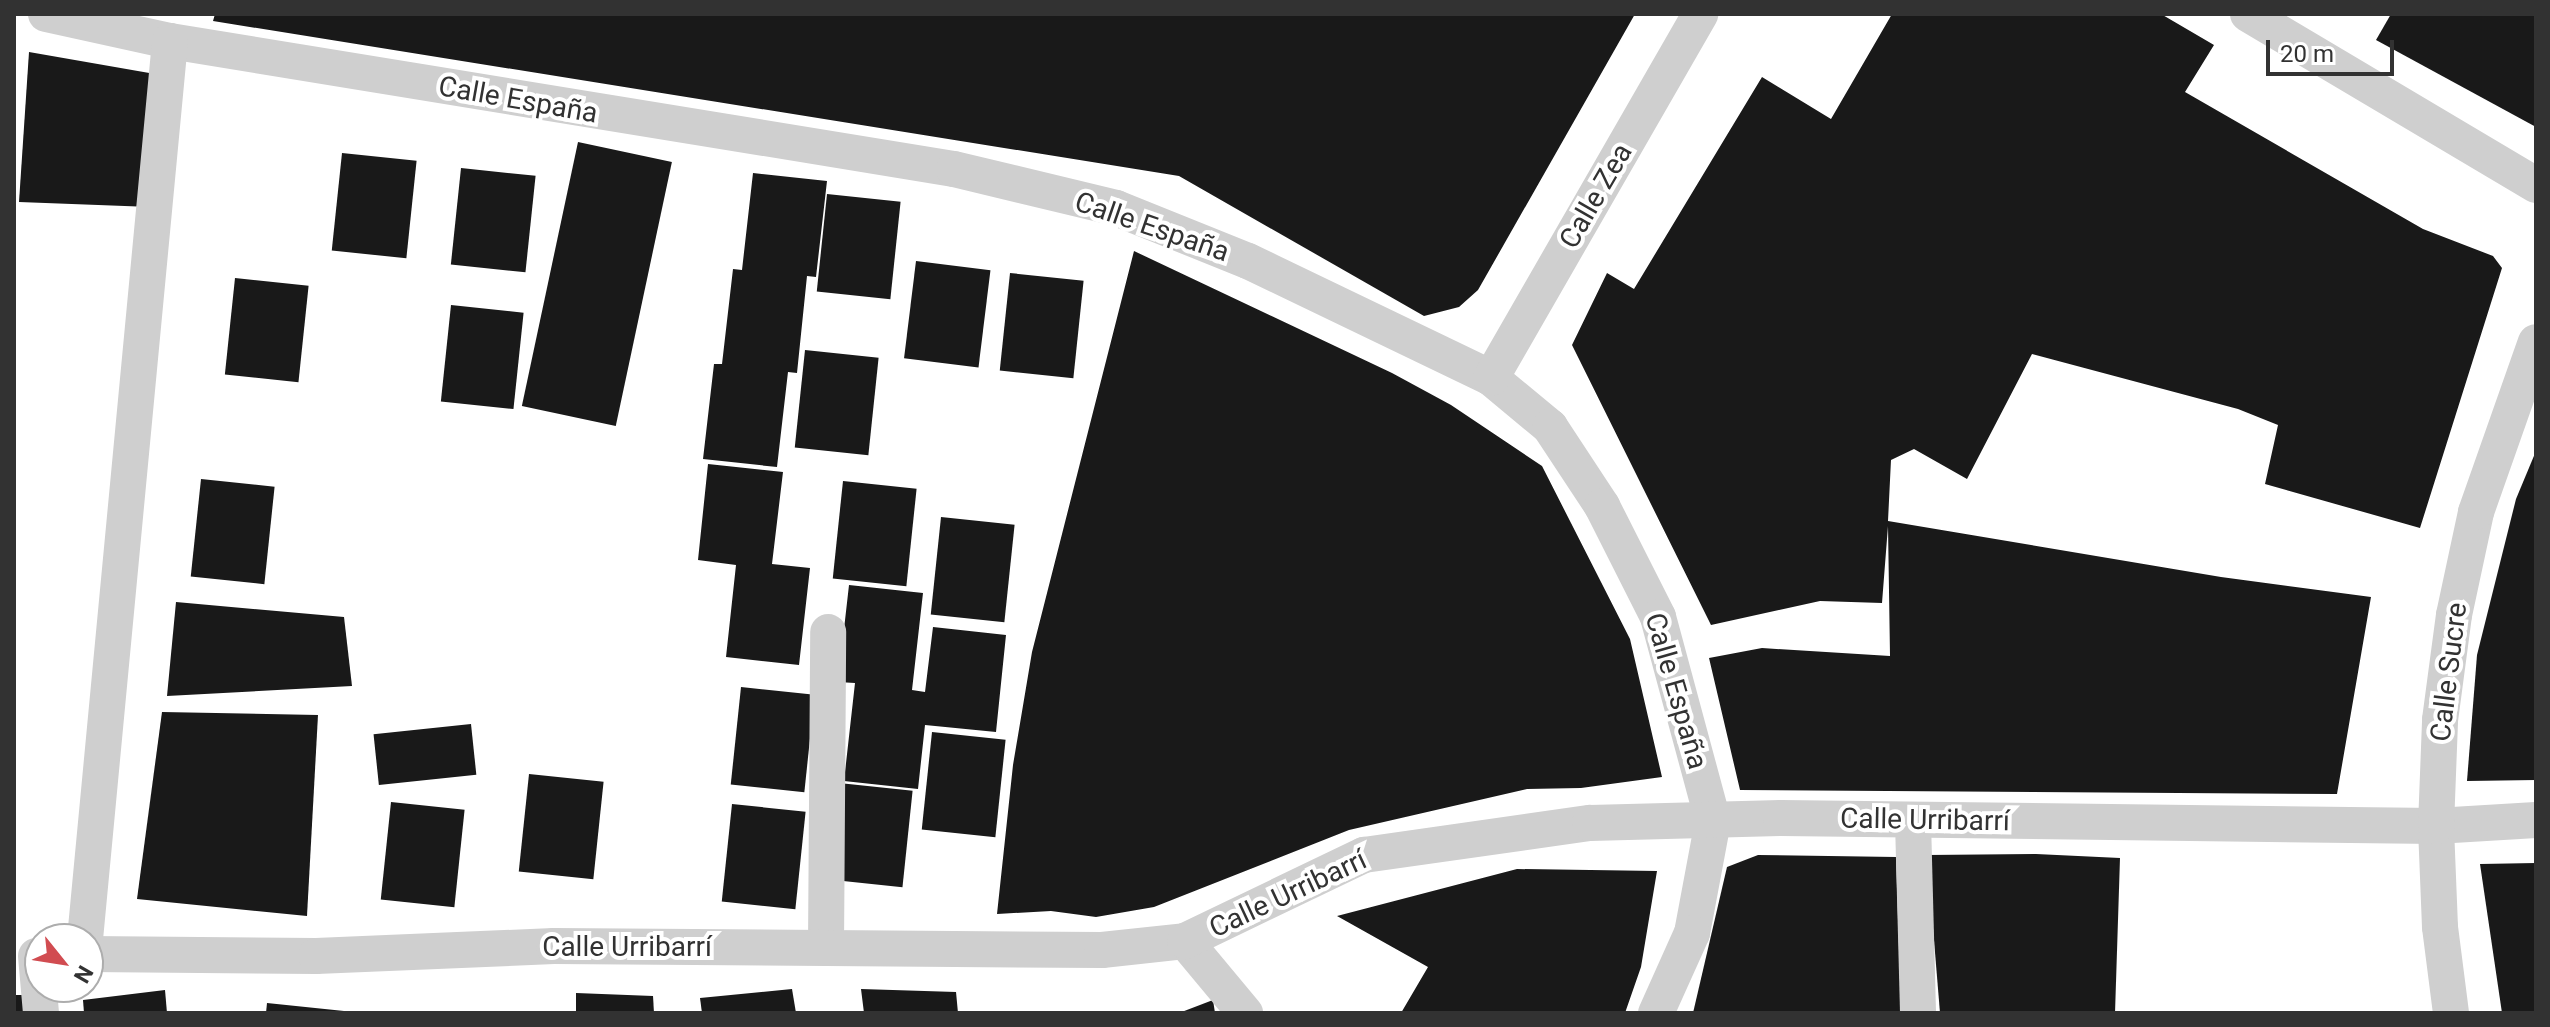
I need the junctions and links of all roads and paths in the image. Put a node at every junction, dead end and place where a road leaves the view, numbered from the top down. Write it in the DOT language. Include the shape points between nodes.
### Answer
graph roads {
  1 [pos="46,14"];
  2 [pos="1700,14"];
  3 [pos="2248,14"];
  4 [pos="170,41"];
  5 [pos="2536,185"];
  6 [pos="2536,342"];
  7 [pos="1491,378"];
  8 [pos="828,632"];
  9 [pos="2536,820"];
  10 [pos="1713,821"];
  11 [pos="1913,821"];
  12 [pos="2436,826"];
  13 [pos="87,923"];
  14 [pos="1185,941"];
  15 [pos="826,947"];
  16 [pos="104,954"];
  17 [pos="1245,1013"];
  18 [pos="1656,1013"];
  19 [pos="1918,1013"];
  20 [pos="2451,1013"];
  1 -- 4 [label="street, Calle España"];
  2 -- 7 [label="street, Calle Zea"];
  3 -- 5 [label="street"];
  4 -- 7 [label="street, Calle España" via="954,169 1116,208 1248,261"];
  4 -- 13 [label="street"];
  6 -- 12 [label="street, Calle Sucre" via="2476,512 2454,615 2440,720"];
  7 -- 10 [label="street, Calle España" via="1550,427 1602,506 1658,617"];
  8 -- 15 [label="street"];
  9 -- 12 [label="street, Calle Urribarrí"];
  10 -- 11 [label="street, Calle Urribarrí"];
  10 -- 14 [label="street, Calle Urribarrí" via="1590,823 1364,855"];
  10 -- 18 [label="street, Calle España" via="1692,933"];
  11 -- 12 [label="street, Calle Urribarrí"];
  11 -- 19 [label="street"];
  12 -- 20 [label="street, Calle Sucre" via="2440,927"];
  14 -- 15 [label="street, Calle Urribarrí" via="1102,950"];
  14 -- 17 [label="street"];
  15 -- 16 [label="street, Calle Urribarrí"];
}
